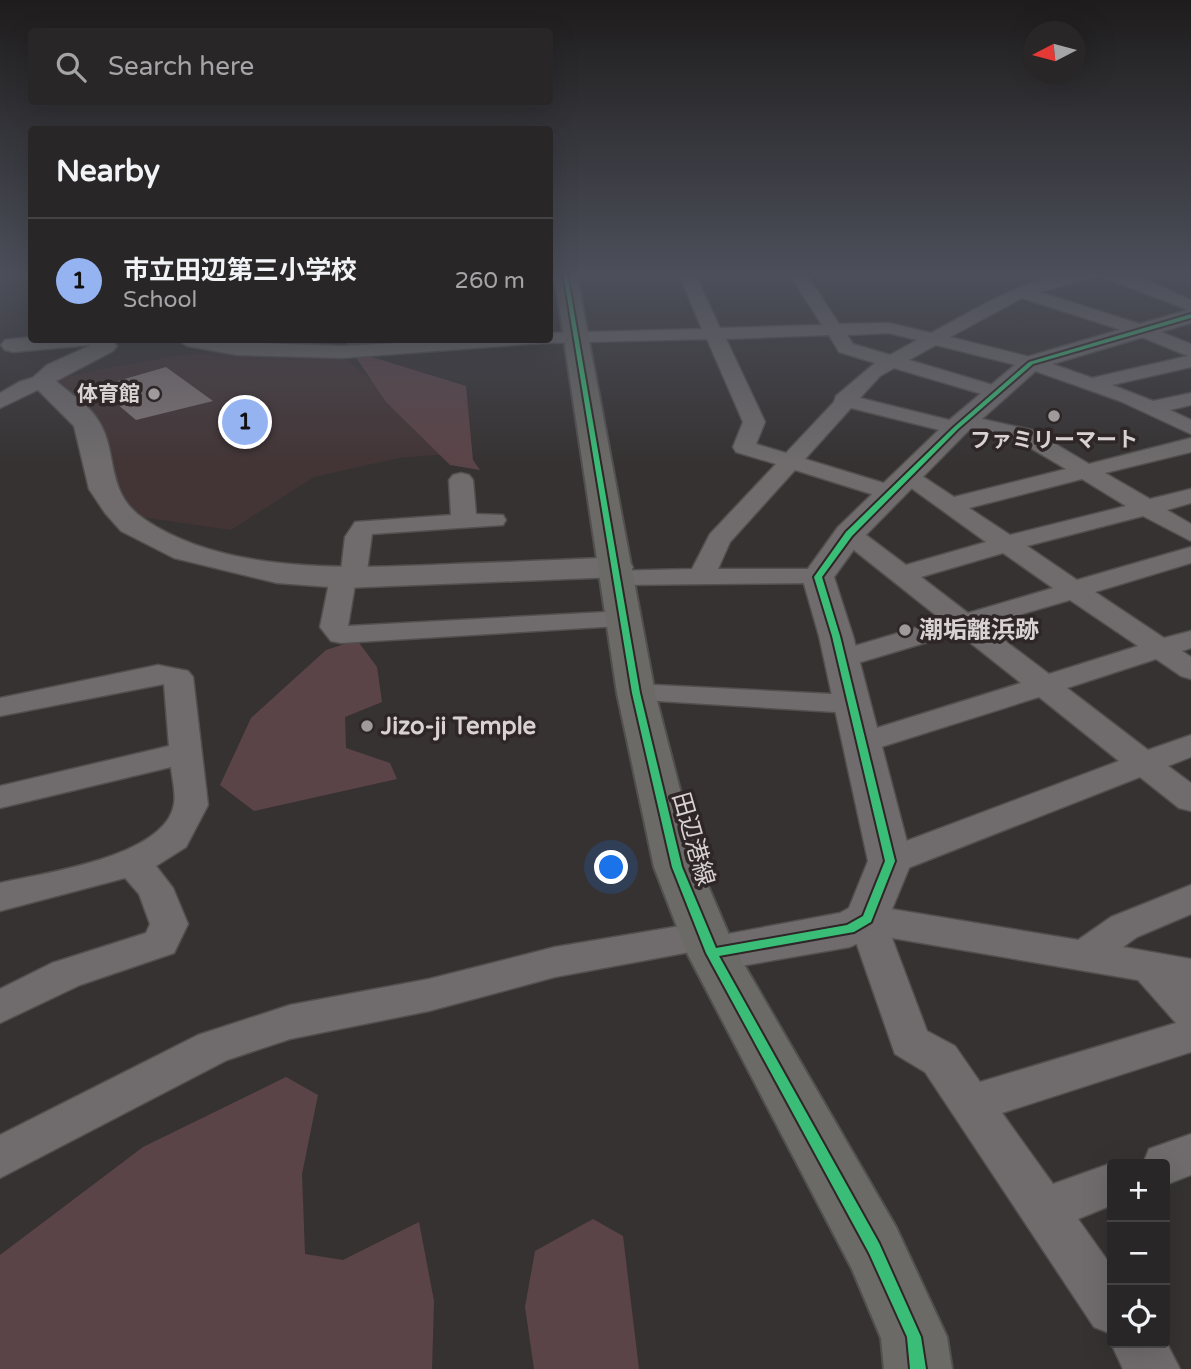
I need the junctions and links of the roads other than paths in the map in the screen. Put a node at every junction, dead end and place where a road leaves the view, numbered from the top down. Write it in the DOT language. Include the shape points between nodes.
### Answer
graph roads {
  1 [pos="616,336"];
  2 [pos="717,336"];
  3 [pos="838,336"];
  4 [pos="923,336"];
  5 [pos="936,336"];
  6 [pos="1121,336"];
  7 [pos="1154,336"];
  8 [pos="562,338"];
  9 [pos="932,338"];
  10 [pos="28,343"];
  11 [pos="102,343"];
  12 [pos="204,343"];
  13 [pos="488,343"];
  14 [pos="4,344"];
  15 [pos="1191,351"];
  16 [pos="1191,361"];
  17 [pos="892,362"];
  18 [pos="1031,363"];
  19 [pos="41,381"];
  20 [pos="1090,384"];
  21 [pos="999,393"];
  22 [pos="1191,399"];
  23 [pos="843,400"];
  24 [pos="0,402"];
  25 [pos="1151,408"];
  26 [pos="960,425"];
  27 [pos="1191,428"];
  28 [pos="1191,445"];
  29 [pos="790,460"];
  30 [pos="1086,471"];
  31 [pos="461,480"];
  32 [pos="900,485"];
  33 [pos="1191,496"];
  34 [pos="952,505"];
  35 [pos="1147,508"];
  36 [pos="494,520"];
  37 [pos="464,521"];
  38 [pos="849,534"];
  39 [pos="1191,534"];
  40 [pos="1006,544"];
  41 [pos="1191,555"];
  42 [pos="618,572"];
  43 [pos="702,575"];
  44 [pos="900,575"];
  45 [pos="818,577"];
  46 [pos="348,578"];
  47 [pos="1073,590"];
  48 [pos="625,619"];
  49 [pos="962,625"];
  50 [pos="1191,639"];
  51 [pos="1161,650"];
  52 [pos="841,659"];
  53 [pos="1191,670"];
  54 [pos="1042,687"];
  55 [pos="636,693"];
  56 [pos="852,704"];
  57 [pos="0,707"];
  58 [pos="862,743"];
  59 [pos="1191,745"];
  60 [pos="184,753"];
  61 [pos="1143,763"];
  62 [pos="0,797"];
  63 [pos="1191,800"];
  64 [pos="890,861"];
  65 [pos="133,863"];
  66 [pos="0,897"];
  67 [pos="1191,899"];
  68 [pos="867,919"];
  69 [pos="708,945"];
  70 [pos="1084,956"];
  71 [pos="1150,967"];
  72 [pos="1191,974"];
  73 [pos="0,1007"];
  74 [pos="1191,1012"];
  75 [pos="1191,1035"];
  76 [pos="972,1104"];
  77 [pos="1191,1154"];
  78 [pos="0,1158"];
  79 [pos="1170,1162"];
  80 [pos="1107,1186"];
  81 [pos="1043,1210"];
  82 [pos="1107,1302"];
  83 [pos="1139,1348"];
  84 [pos="918,1369"];
  85 [pos="1154,1369"];
  1 -- 8 [label="street"];
  2 -- 29 [label="street" via="754,422 744,447"];
  3 -- 17 [label="street" via="846,348"];
  4 -- 9 [label="street"];
  5 -- 9 [label="street"];
  6 -- 18 [label="street"];
  7 -- 15 [label="street"];
  8 -- 42 [label="main road, 田辺港線"];
  9 -- 17 [label="street"];
  9 -- 18 [label="street"];
  10 -- 14 [label="street"];
  11 -- 19 [label="street" via="105,346 86,358 51,371"];
  12 -- 13 [label="street" via="237,349 342,352"];
  16 -- 20 [label="street"];
  17 -- 21 [label="street"];
  17 -- 23 [label="street" via="873,372"];
  18 -- 20 [label="street"];
  18 -- 21 [label="street"];
  19 -- 24 [label="street"];
  19 -- 46 [label="street" via="87,423 103,489 132,525 185,551 235,565"];
  20 -- 25 [label="street"];
  21 -- 26 [label="street"];
  22 -- 25 [label="street"];
  23 -- 26 [label="street"];
  23 -- 29 [label="street"];
  25 -- 27 [label="street"];
  26 -- 30 [label="street" via="1024,435"];
  26 -- 32 [label="street"];
  28 -- 30 [label="street"];
  29 -- 32 [label="street"];
  29 -- 43 [label="street" via="719,539"];
  30 -- 34 [label="street"];
  30 -- 35 [label="street"];
  31 -- 37 [label="street"];
  32 -- 34 [label="street"];
  32 -- 38 [label="street"];
  33 -- 35 [label="street"];
  34 -- 40 [label="street"];
  35 -- 39 [label="street"];
  35 -- 40 [label="street"];
  36 -- 37 [label="street"];
  37 -- 46 [label="street" via="364,527 357,537"];
  38 -- 44 [label="street"];
  38 -- 45 [label="street"];
  40 -- 44 [label="street"];
  40 -- 47 [label="street"];
  41 -- 47 [label="street"];
  42 -- 43 [label="street"];
  42 -- 46 [label="street"];
  42 -- 48 [label="main road, 田辺港線"];
  43 -- 45 [label="street"];
  44 -- 49 [label="street"];
  45 -- 52 [label="street"];
  46 -- 48 [label="street" via="334,627 341,635"];
  47 -- 49 [label="street"];
  47 -- 51 [label="street"];
  48 -- 55 [label="main road, 田辺港線"];
  49 -- 52 [label="street"];
  49 -- 54 [label="street"];
  50 -- 51 [label="street"];
  51 -- 53 [label="street"];
  51 -- 54 [label="street"];
  52 -- 56 [label="street"];
  54 -- 58 [label="street"];
  54 -- 61 [label="street"];
  55 -- 56 [label="street"];
  55 -- 69 [label="main road, 田辺港線" via="677,867"];
  56 -- 58 [label="street"];
  57 -- 60 [label="street" via="158,674 178,677"];
  58 -- 64 [label="street"];
  59 -- 61 [label="street"];
  60 -- 62 [label="street"];
  60 -- 65 [label="street" via="191,805 174,838"];
  61 -- 63 [label="street"];
  61 -- 64 [label="street"];
  64 -- 68 [label="street"];
  65 -- 66 [label="street"];
  65 -- 73 [label="street" via="155,888 169,924 161,943 66,974"];
  67 -- 70 [label="street" via="1124,927"];
  68 -- 69 [label="street" via="850,929"];
  68 -- 70 [label="street"];
  68 -- 76 [label="street" via="910,1042 940,1059"];
  69 -- 78 [label="street" via="555,962 429,995 277,1026 213,1047"];
  69 -- 84 [label="main road, 田辺港線" via="874,1248 914,1337"];
  70 -- 71 [label="street"];
  71 -- 72 [label="street"];
  71 -- 74 [label="street"];
  75 -- 76 [label="street"];
  76 -- 81 [label="street"];
  77 -- 79 [label="street"];
  80 -- 81 [label="street"];
  81 -- 82 [label="street"];
  83 -- 85 [label="street"];
}
